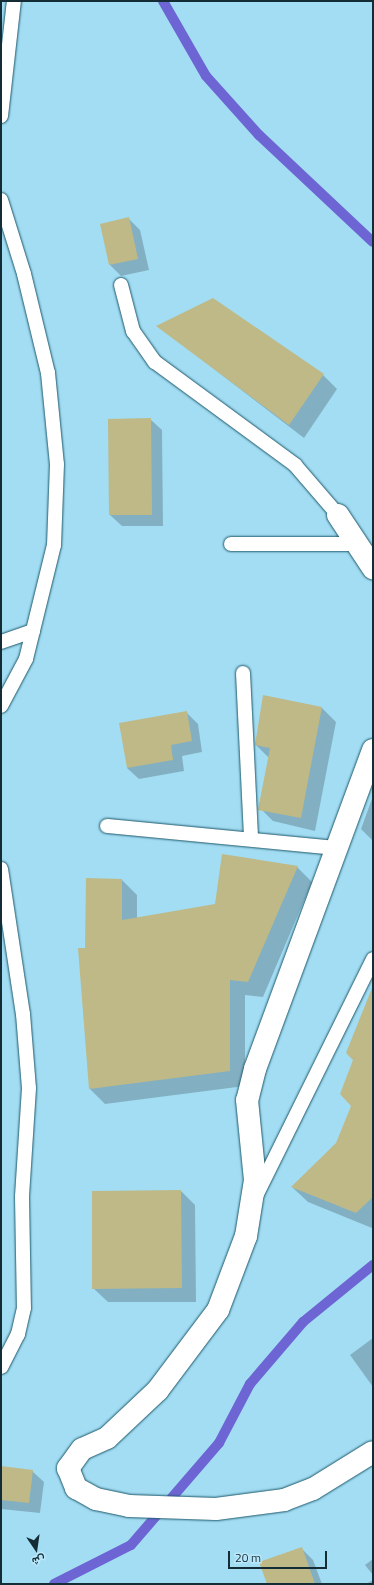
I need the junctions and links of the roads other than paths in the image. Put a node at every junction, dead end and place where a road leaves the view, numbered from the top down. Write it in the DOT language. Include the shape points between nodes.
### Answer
graph roads {
  1 [pos="14,1"];
  2 [pos="1,116"];
  3 [pos="1,200"];
  4 [pos="121,285"];
  5 [pos="338,515"];
  6 [pos="232,544"];
  7 [pos="357,544"];
  8 [pos="373,568"];
  9 [pos="33,630"];
  10 [pos="1,642"];
  11 [pos="243,673"];
  12 [pos="1,706"];
  13 [pos="373,750"];
  14 [pos="107,826"];
  15 [pos="251,839"];
  16 [pos="337,848"];
  17 [pos="1,869"];
  18 [pos="373,959"];
  19 [pos="251,1207"];
  20 [pos="1,1367"];
  21 [pos="373,1452"];
  1 -- 2 [label="lane"];
  3 -- 9 [label="lane" via="24,274 48,373 57,464 54,545"];
  4 -- 5 [label="lane" via="133,331 154,362 295,465"];
  5 -- 7 [label="street"];
  6 -- 7 [label="lane"];
  7 -- 8 [label="street"];
  9 -- 10 [label="lane"];
  9 -- 12 [label="lane" via="26,659"];
  11 -- 15 [label="lane"];
  13 -- 16 [label="street"];
  14 -- 15 [label="lane"];
  15 -- 16 [label="lane"];
  16 -- 19 [label="street" via="255,1069 247,1100 255,1180"];
  17 -- 20 [label="lane" via="23,1014 29,1088 22,1197 24,1308 18,1334"];
  18 -- 19 [label="lane"];
  19 -- 21 [label="street" via="246,1236 218,1310 158,1390 106,1438 82,1449 68,1468 76,1488 96,1499 129,1506 216,1509 284,1500 313,1489"];
}
